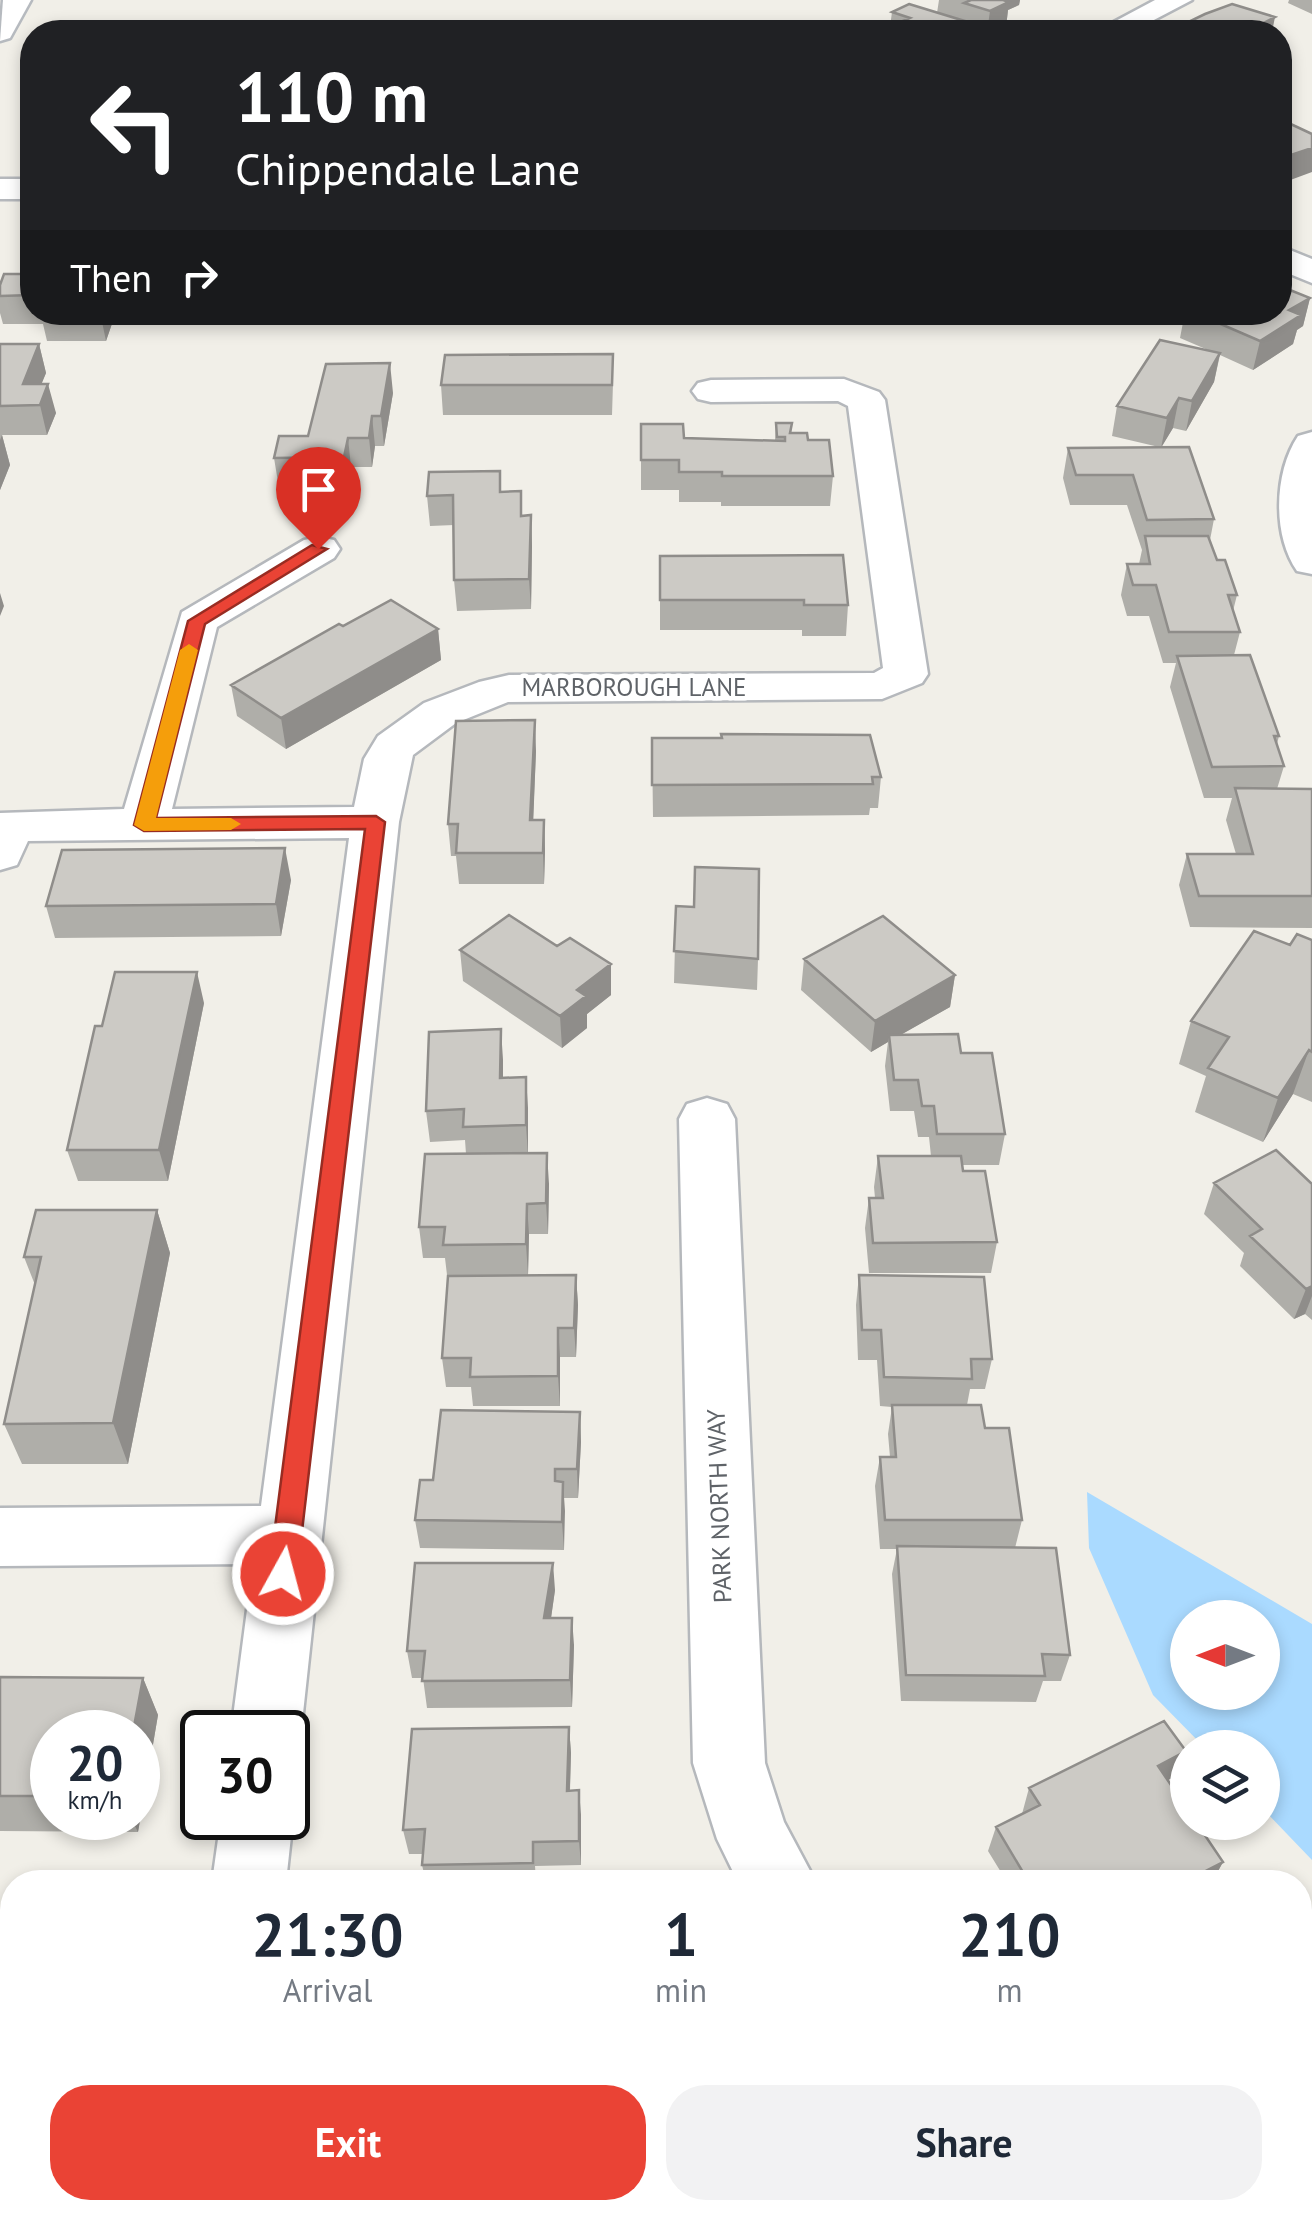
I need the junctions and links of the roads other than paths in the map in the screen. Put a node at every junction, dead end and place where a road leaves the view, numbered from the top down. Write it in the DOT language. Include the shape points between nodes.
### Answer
graph roads {
  1 [pos="17,0"];
  2 [pos="1178,0"];
  3 [pos="1135,20"];
  4 [pos="0,32"];
  5 [pos="711,391"];
  6 [pos="1312,444"];
  7 [pos="318,549"];
  8 [pos="1312,562"];
  9 [pos="376,822"];
  10 [pos="144,825"];
  11 [pos="0,854"];
  12 [pos="708,1119"];
  13 [pos="288,1535"];
  14 [pos="0,1537"];
  15 [pos="268,1710"];
  16 [pos="254,1840"];
  17 [pos="251,1870"];
  18 [pos="772,1870"];
  1 -- 4 [label="street"];
  2 -- 3 [label="street"];
  5 -- 9 [label="street, MARBOROUGH LANE" via="844,390 866,400 903,678 882,686 490,691 402,738 387,758"];
  6 -- 8 [label="street" via="1298,482"];
  7 -- 10 [label="street" via="197,621"];
  9 -- 10 [label="street"];
  9 -- 13 [label="street, MARBOROUGH LANE"];
  10 -- 11 [label="street" via="9,826"];
  12 -- 18 [label="street, PARK NORTH WAY" via="728,1763 753,1839"];
  13 -- 14 [label="street"];
  13 -- 15 [label="street, MARBOROUGH LANE"];
  16 -- 17 [label="street"];
}
